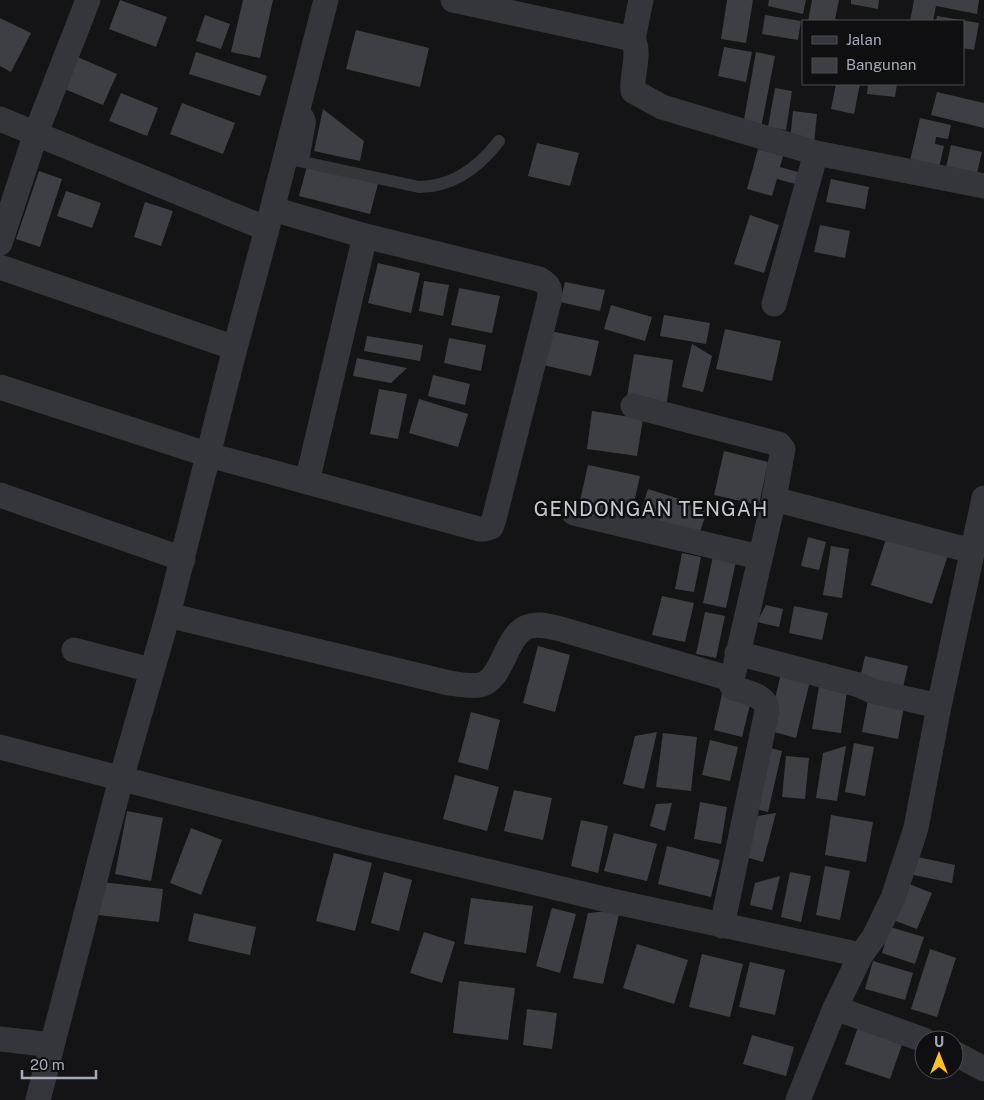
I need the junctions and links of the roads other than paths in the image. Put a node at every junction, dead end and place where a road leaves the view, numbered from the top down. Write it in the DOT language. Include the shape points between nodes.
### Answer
graph roads {
  1 [pos="88,0"];
  2 [pos="326,0"];
  3 [pos="453,0"];
  4 [pos="641,0"];
  5 [pos="633,39"];
  6 [pos="0,120"];
  7 [pos="36,133"];
  8 [pos="499,141"];
  9 [pos="816,153"];
  10 [pos="294,159"];
  11 [pos="984,186"];
  12 [pos="270,219"];
  13 [pos="365,236"];
  14 [pos="0,243"];
  15 [pos="0,268"];
  16 [pos="774,304"];
  17 [pos="235,348"];
  18 [pos="0,387"];
  19 [pos="633,406"];
  20 [pos="209,455"];
  21 [pos="307,482"];
  22 [pos="0,495"];
  23 [pos="984,498"];
  24 [pos="774,499"];
  25 [pos="574,513"];
  26 [pos="972,551"];
  27 [pos="759,557"];
  28 [pos="182,559"];
  29 [pos="168,615"];
  30 [pos="74,650"];
  31 [pos="738,654"];
  32 [pos="151,670"];
  33 [pos="731,679"];
  34 [pos="939,706"];
  35 [pos="0,747"];
  36 [pos="121,779"];
  37 [pos="722,926"];
  38 [pos="861,955"];
  39 [pos="835,1008"];
  40 [pos="914,1036"];
  41 [pos="0,1039"];
  42 [pos="52,1045"];
  43 [pos="964,1058"];
  44 [pos="984,1069"];
  45 [pos="38,1100"];
  46 [pos="798,1100"];
  1 -- 7 [label="street"];
  2 -- 10 [label="street" via="297,108"];
  3 -- 5 [label="street"];
  4 -- 5 [label="street"];
  5 -- 9 [label="street" via="636,45 633,91 662,108"];
  6 -- 7 [label="street"];
  7 -- 12 [label="street"];
  7 -- 14 [label="street"];
  8 -- 10 [label="lane" via="480,163 466,173 432,187 419,187"];
  9 -- 11 [label="street"];
  9 -- 16 [label="street"];
  10 -- 12 [label="street"];
  12 -- 13 [label="street"];
  12 -- 17 [label="street"];
  13 -- 21 [label="street"];
  13 -- 21 [label="street" via="539,279 547,283 551,291 549,301 490,527 479,529"];
  15 -- 17 [label="street"];
  17 -- 20 [label="street"];
  18 -- 20 [label="street"];
  19 -- 24 [label="street" via="779,444 783,449"];
  20 -- 21 [label="street"];
  20 -- 28 [label="street"];
  22 -- 28 [label="street"];
  23 -- 26 [label="street"];
  24 -- 26 [label="street"];
  24 -- 27 [label="street"];
  25 -- 27 [label="street"];
  26 -- 34 [label="street"];
  27 -- 31 [label="street"];
  28 -- 29 [label="street"];
  29 -- 32 [label="street"];
  29 -- 33 [label="street" via="465,685 480,685 490,680 518,634 539,624"];
  30 -- 32 [label="street"];
  31 -- 33 [label="street"];
  31 -- 34 [label="street"];
  32 -- 36 [label="street"];
  33 -- 37 [label="street" via="733,688 764,700 767,711"];
  34 -- 38 [label="street" via="916,828 893,898 874,937"];
  35 -- 36 [label="street"];
  36 -- 37 [label="street" via="365,842"];
  36 -- 42 [label="street"];
  37 -- 38 [label="street"];
  38 -- 39 [label="street"];
  39 -- 40 [label="street"];
  39 -- 46 [label="street"];
  41 -- 42 [label="street"];
  42 -- 45 [label="street"];
  43 -- 44 [label="street"];
}
